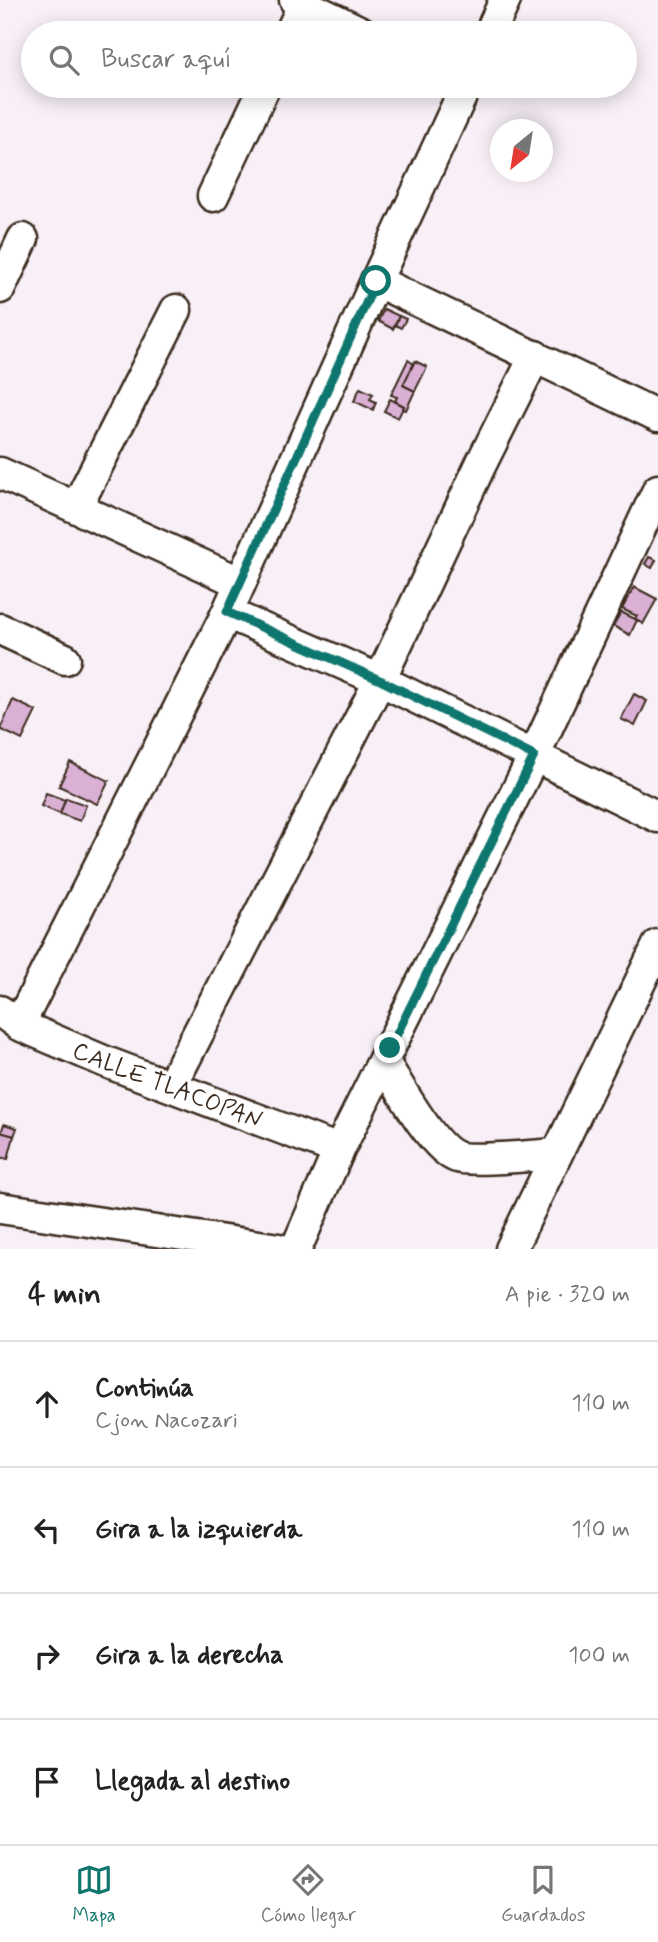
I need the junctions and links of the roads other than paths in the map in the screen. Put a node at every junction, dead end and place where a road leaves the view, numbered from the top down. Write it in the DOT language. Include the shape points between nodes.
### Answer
graph roads {
  1 [pos="505,0"];
  2 [pos="299,2"];
  3 [pos="293,21"];
  4 [pos="338,21"];
  5 [pos="495,21"];
  6 [pos="259,98"];
  7 [pos="461,98"];
  8 [pos="213,196"];
  9 [pos="23,239"];
  10 [pos="376,281"];
  11 [pos="0,288"];
  12 [pos="176,310"];
  13 [pos="535,356"];
  14 [pos="658,416"];
  15 [pos="0,473"];
  16 [pos="658,491"];
  17 [pos="77,506"];
  18 [pos="239,582"];
  19 [pos="227,612"];
  20 [pos="0,629"];
  21 [pos="65,659"];
  22 [pos="380,680"];
  23 [pos="534,756"];
  24 [pos="658,817"];
  25 [pos="658,945"];
  26 [pos="10,1018"];
  27 [pos="384,1062"];
  28 [pos="171,1086"];
  29 [pos="339,1150"];
  30 [pos="556,1154"];
  31 [pos="0,1208"];
  32 [pos="279,1249"];
  33 [pos="296,1249"];
  34 [pos="511,1249"];
  1 -- 5 [label="street"];
  2 -- 3 [label="street"];
  2 -- 4 [label="street"];
  6 -- 8 [label="street"];
  7 -- 10 [label="street"];
  9 -- 11 [label="street"];
  10 -- 13 [label="street"];
  10 -- 18 [label="street"];
  12 -- 17 [label="street"];
  13 -- 14 [label="street"];
  13 -- 22 [label="street"];
  15 -- 17 [label="street"];
  16 -- 23 [label="street"];
  17 -- 18 [label="street"];
  18 -- 19 [label="street"];
  19 -- 22 [label="street"];
  19 -- 26 [label="street"];
  20 -- 21 [label="street"];
  22 -- 23 [label="street"];
  22 -- 28 [label="street"];
  23 -- 24 [label="street"];
  23 -- 27 [label="street"];
  25 -- 30 [label="street"];
  26 -- 28 [label="street, CALLE TLACOPAN"];
  27 -- 29 [label="street"];
  27 -- 30 [label="street" via="429,1133 457,1157"];
  28 -- 29 [label="street, CALLE TLACOPAN"];
  29 -- 33 [label="street"];
  30 -- 34 [label="street"];
  31 -- 32 [label="street"];
}
